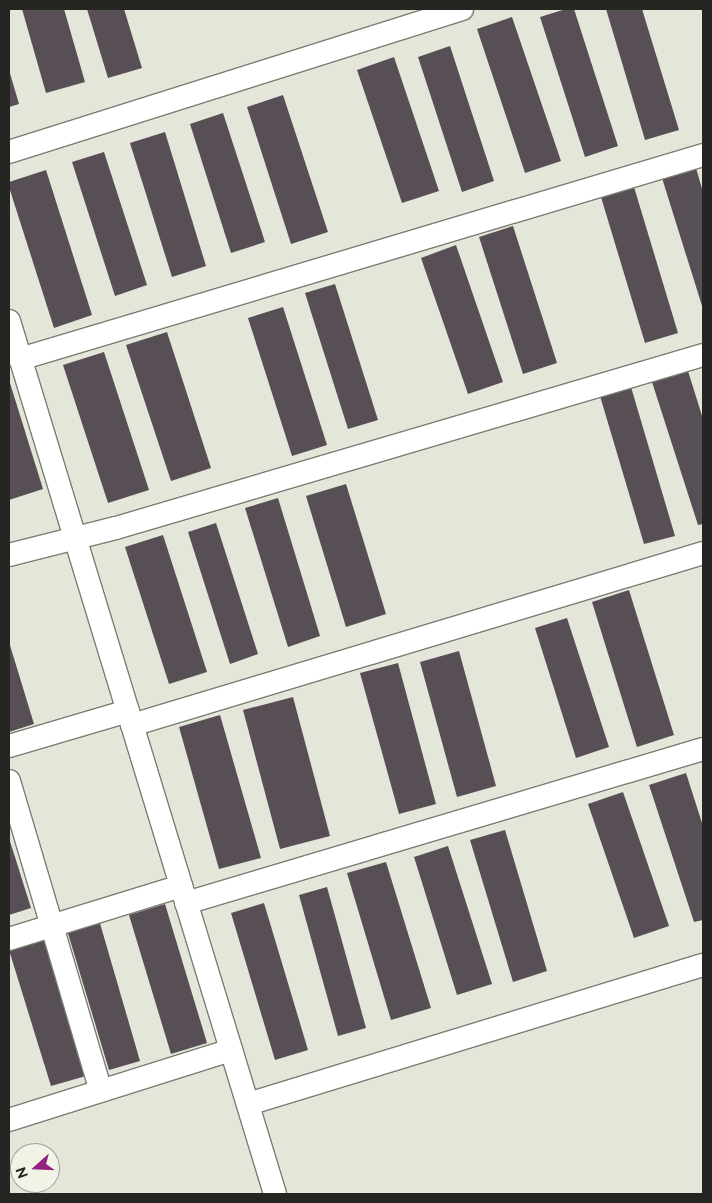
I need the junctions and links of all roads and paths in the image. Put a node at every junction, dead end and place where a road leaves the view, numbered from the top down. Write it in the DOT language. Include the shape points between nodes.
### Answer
graph roads {
  1 [pos="462,9"];
  2 [pos="9,152"];
  3 [pos="703,155"];
  4 [pos="10,330"];
  5 [pos="703,355"];
  6 [pos="20,359"];
  7 [pos="75,538"];
  8 [pos="703,552"];
  9 [pos="9,555"];
  10 [pos="130,718"];
  11 [pos="9,746"];
  12 [pos="703,748"];
  13 [pos="9,781"];
  14 [pos="184,894"];
  15 [pos="53,926"];
  16 [pos="9,940"];
  17 [pos="703,966"];
  18 [pos="231,1050"];
  19 [pos="101,1091"];
  20 [pos="248,1104"];
  21 [pos="9,1120"];
  22 [pos="275,1194"];
  1 -- 2 [label="street"];
  3 -- 6 [label="street"];
  4 -- 6 [label="street"];
  5 -- 7 [label="street"];
  6 -- 7 [label="street"];
  7 -- 9 [label="street"];
  7 -- 10 [label="street"];
  8 -- 10 [label="street"];
  10 -- 11 [label="street"];
  10 -- 14 [label="street"];
  12 -- 14 [label="street"];
  13 -- 15 [label="street"];
  14 -- 15 [label="street"];
  14 -- 18 [label="street"];
  15 -- 16 [label="street"];
  15 -- 19 [label="street"];
  17 -- 20 [label="street"];
  18 -- 19 [label="street"];
  18 -- 20 [label="street"];
  19 -- 21 [label="street"];
  20 -- 22 [label="street"];
}
